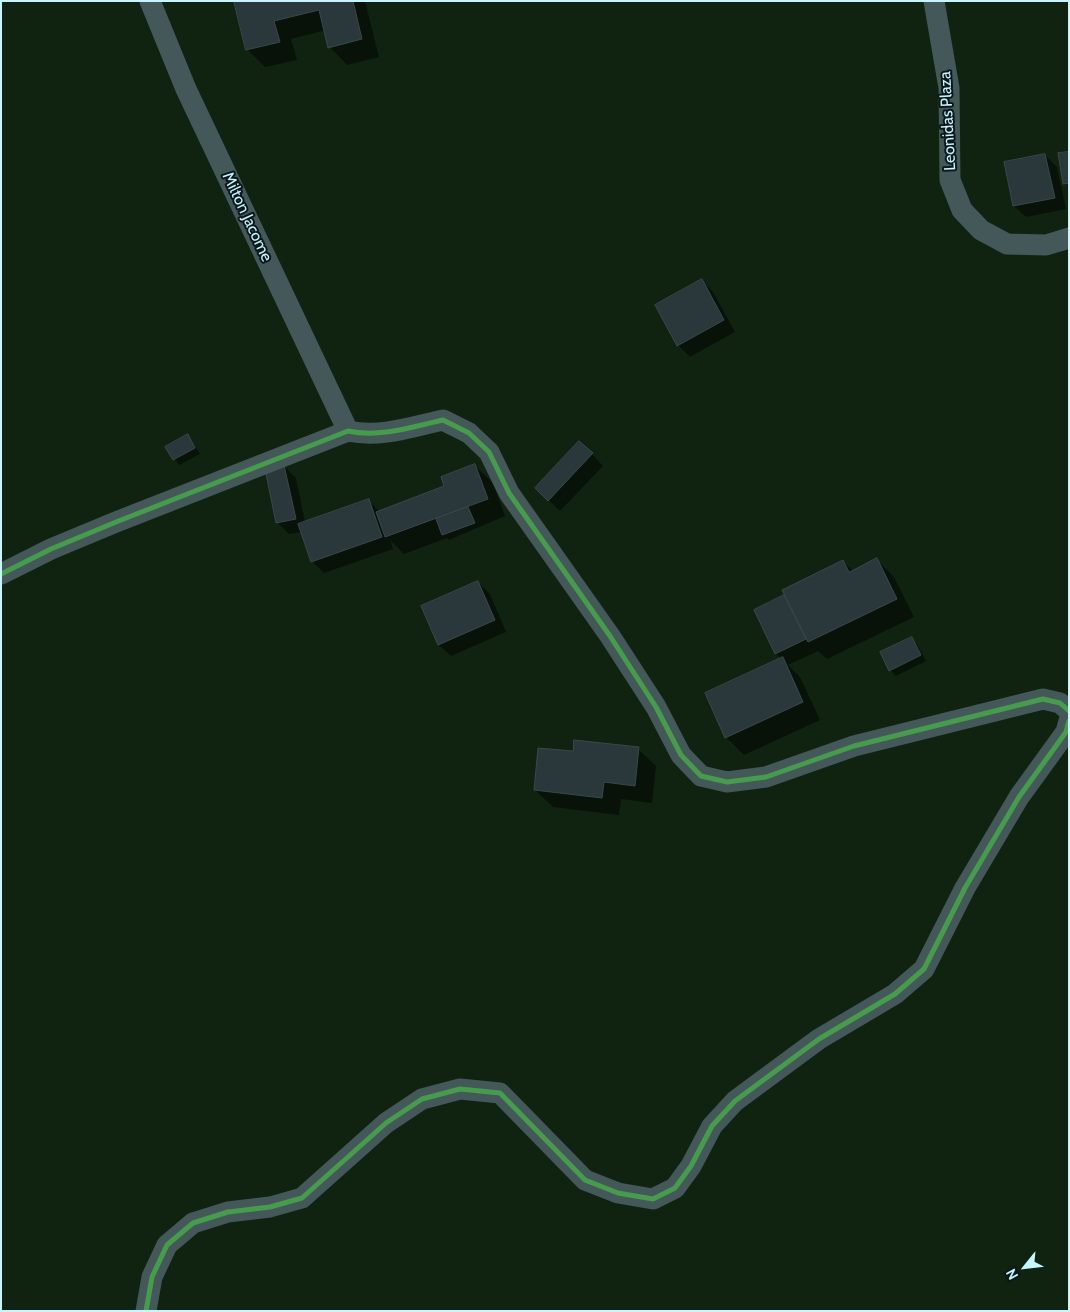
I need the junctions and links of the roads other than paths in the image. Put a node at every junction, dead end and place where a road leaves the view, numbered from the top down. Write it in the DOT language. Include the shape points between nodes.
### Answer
graph roads {
  1 [pos="150,1"];
  2 [pos="934,1"];
  3 [pos="1069,238"];
  4 [pos="348,431"];
  5 [pos="1,574"];
  6 [pos="1069,711"];
  7 [pos="1069,721"];
  8 [pos="146,1311"];
  1 -- 4 [label="street, Milton Jacome" via="186,89"];
  2 -- 3 [label="street, Leonidas Plaza" via="949,88 950,180 962,210 982,230 1007,244 1046,245"];
  4 -- 5 [label="street" via="116,522"];
  4 -- 6 [label="street" via="366,435 386,433 443,420 469,433 489,452 508,493 610,636 656,707 681,754 701,776 727,782 766,777 854,746 1043,699 1060,703"];
  7 -- 8 [label="street" via="1066,732 1019,797 965,888 924,969 895,994 820,1039 735,1102 712,1126 691,1166 674,1188 653,1199 618,1193 585,1180 500,1093 460,1090 422,1099 386,1123 302,1198 228,1212 193,1223 168,1245 152,1277"];
}
